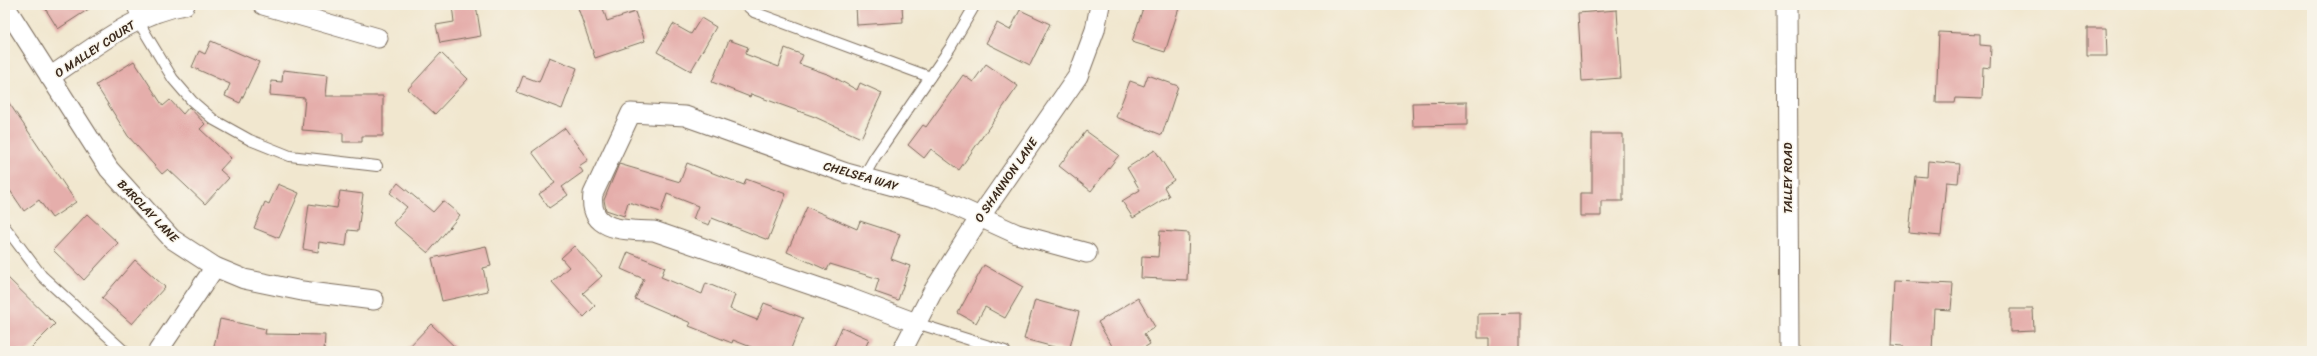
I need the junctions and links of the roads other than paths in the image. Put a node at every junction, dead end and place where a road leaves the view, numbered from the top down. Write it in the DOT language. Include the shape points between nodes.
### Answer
graph roads {
  1 [pos="185,5"];
  2 [pos="263,5"];
  3 [pos="746,5"];
  4 [pos="975,5"];
  5 [pos="1100,5"];
  6 [pos="1787,5"];
  7 [pos="5,6"];
  8 [pos="135,13"];
  9 [pos="378,38"];
  10 [pos="50,77"];
  11 [pos="930,77"];
  12 [pos="377,166"];
  13 [pos="863,178"];
  14 [pos="980,218"];
  15 [pos="5,227"];
  16 [pos="1087,253"];
  17 [pos="216,266"];
  18 [pos="374,300"];
  19 [pos="916,323"];
  20 [pos="124,351"];
  21 [pos="158,351"];
  22 [pos="902,351"];
  23 [pos="1005,351"];
  24 [pos="1789,351"];
  1 -- 8 [label="street, O MALLEY COURT"];
  2 -- 9 [label="street"];
  3 -- 11 [label="lane" via="754,12"];
  4 -- 11 [label="lane"];
  5 -- 14 [label="street, O SHANNON LANE" via="1095,30 1078,76"];
  6 -- 24 [label="street, TALLEY ROAD"];
  7 -- 10 [label="street, BARCLAY LANE"];
  8 -- 10 [label="street, O MALLEY COURT" via="124,28"];
  8 -- 12 [label="lane" via="173,79 192,101 214,120 250,140 290,156"];
  10 -- 17 [label="street, BARCLAY LANE" via="109,170 134,199 172,239"];
  11 -- 13 [label="lane"];
  13 -- 14 [label="street, CHELSEA WAY" via="938,198"];
  13 -- 19 [label="street, CHELSEA WAY" via="685,116 631,113 593,194 591,205 604,224 620,229 654,231"];
  14 -- 16 [label="street, CHELSEA WAY" via="1017,234"];
  14 -- 19 [label="street, O SHANNON LANE"];
  15 -- 20 [label="lane" via="42,276"];
  17 -- 18 [label="street, BARCLAY LANE" via="244,279 302,291"];
  17 -- 21 [label="street"];
  19 -- 22 [label="street, O SHANNON LANE"];
  19 -- 23 [label="lane"];
}
